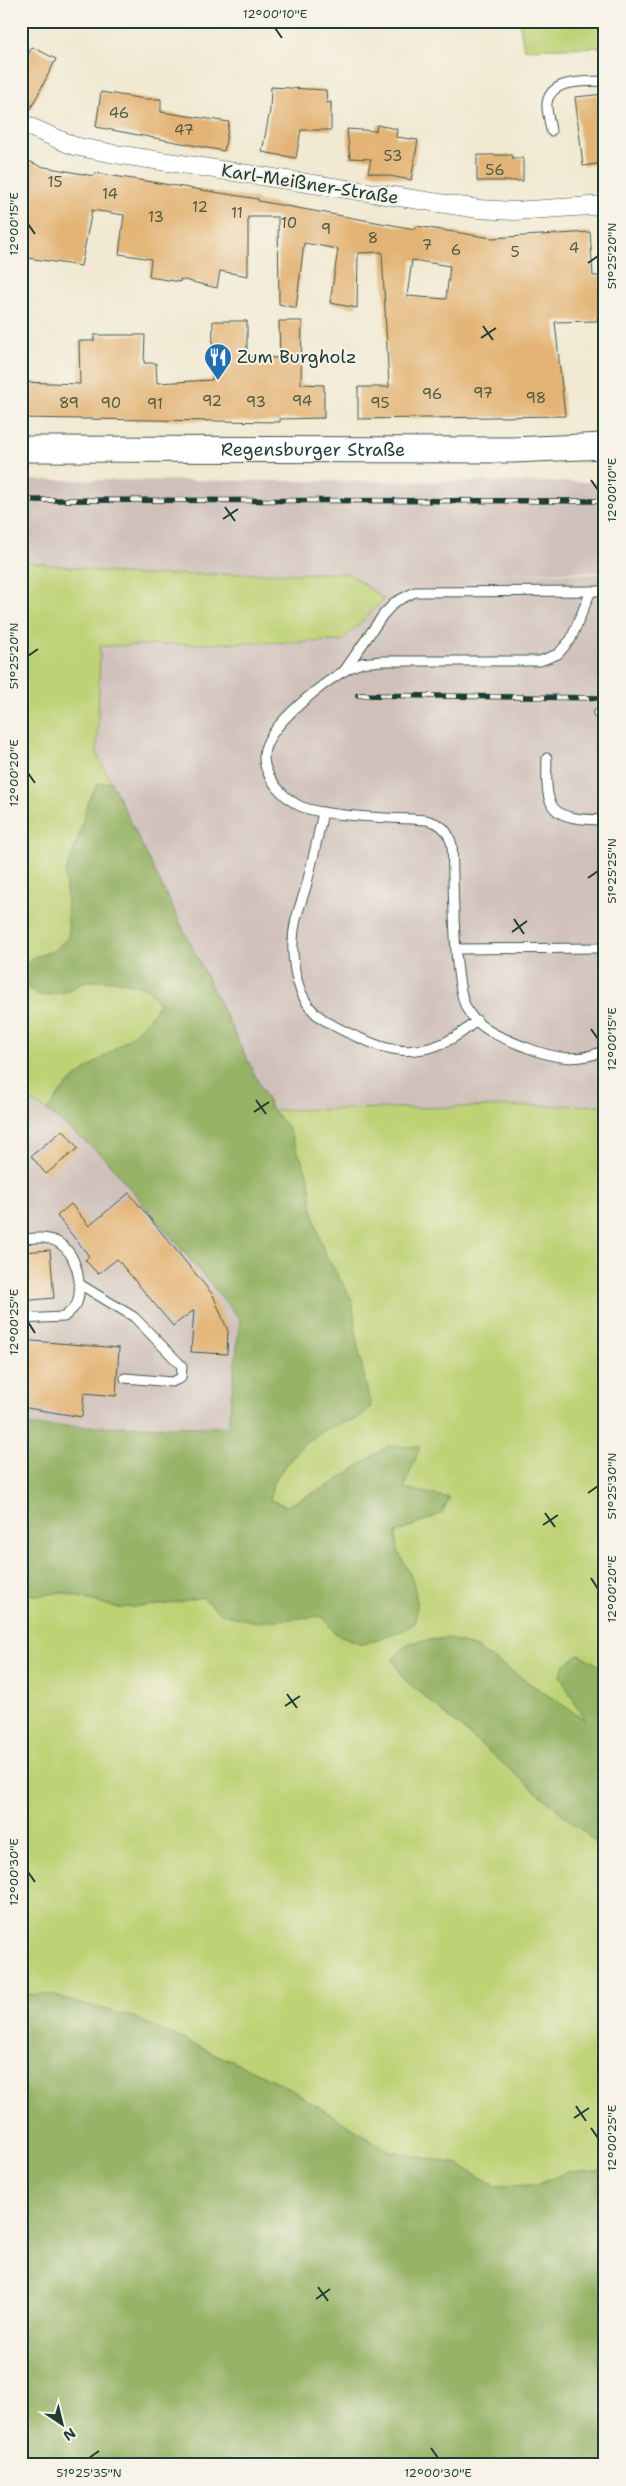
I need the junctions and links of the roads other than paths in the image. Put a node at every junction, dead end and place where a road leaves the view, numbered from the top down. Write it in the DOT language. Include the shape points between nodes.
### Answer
graph roads {
  1 [pos="605,81"];
  2 [pos="21,123"];
  3 [pos="551,131"];
  4 [pos="605,205"];
  5 [pos="605,446"];
  6 [pos="21,449"];
  7 [pos="591,591"];
  8 [pos="605,591"];
  9 [pos="344,671"];
  10 [pos="547,758"];
  11 [pos="322,812"];
  12 [pos="605,820"];
  13 [pos="605,948"];
  14 [pos="457,949"];
  15 [pos="477,1020"];
  16 [pos="605,1050"];
  17 [pos="21,1239"];
  18 [pos="81,1285"];
  19 [pos="21,1318"];
  20 [pos="125,1378"];
  1 -- 3 [label="lane" via="561,84 553,90 548,103"];
  2 -- 4 [label="street, Karl-Meißner-Straße" via="74,146 115,154 479,209 514,211"];
  5 -- 6 [label="main road, Regensburger Straße" via="512,450"];
  7 -- 8 [label="lane"];
  7 -- 9 [label="lane" via="415,592 395,602 383,615"];
  7 -- 9 [label="lane" via="571,640 558,654 540,662 381,661 362,663"];
  9 -- 11 [label="lane" via="302,702 276,728 265,748 265,765 272,781 285,797 300,807"];
  10 -- 12 [label="lane" via="549,802 559,815 577,820"];
  11 -- 14 [label="lane" via="426,820 440,824 447,831 452,845"];
  11 -- 15 [label="lane" via="306,889 295,920 293,960 301,990 315,1013 357,1038 391,1049 442,1046"];
  13 -- 14 [label="lane"];
  14 -- 15 [label="lane" via="462,996 468,1011"];
  15 -- 16 [label="lane" via="504,1038 551,1057 577,1058"];
  17 -- 18 [label="lane" via="41,1237 60,1244 73,1260"];
  18 -- 19 [label="lane" via="76,1305 64,1317"];
  18 -- 20 [label="lane" via="134,1317 182,1366 181,1378 172,1382"];
}
